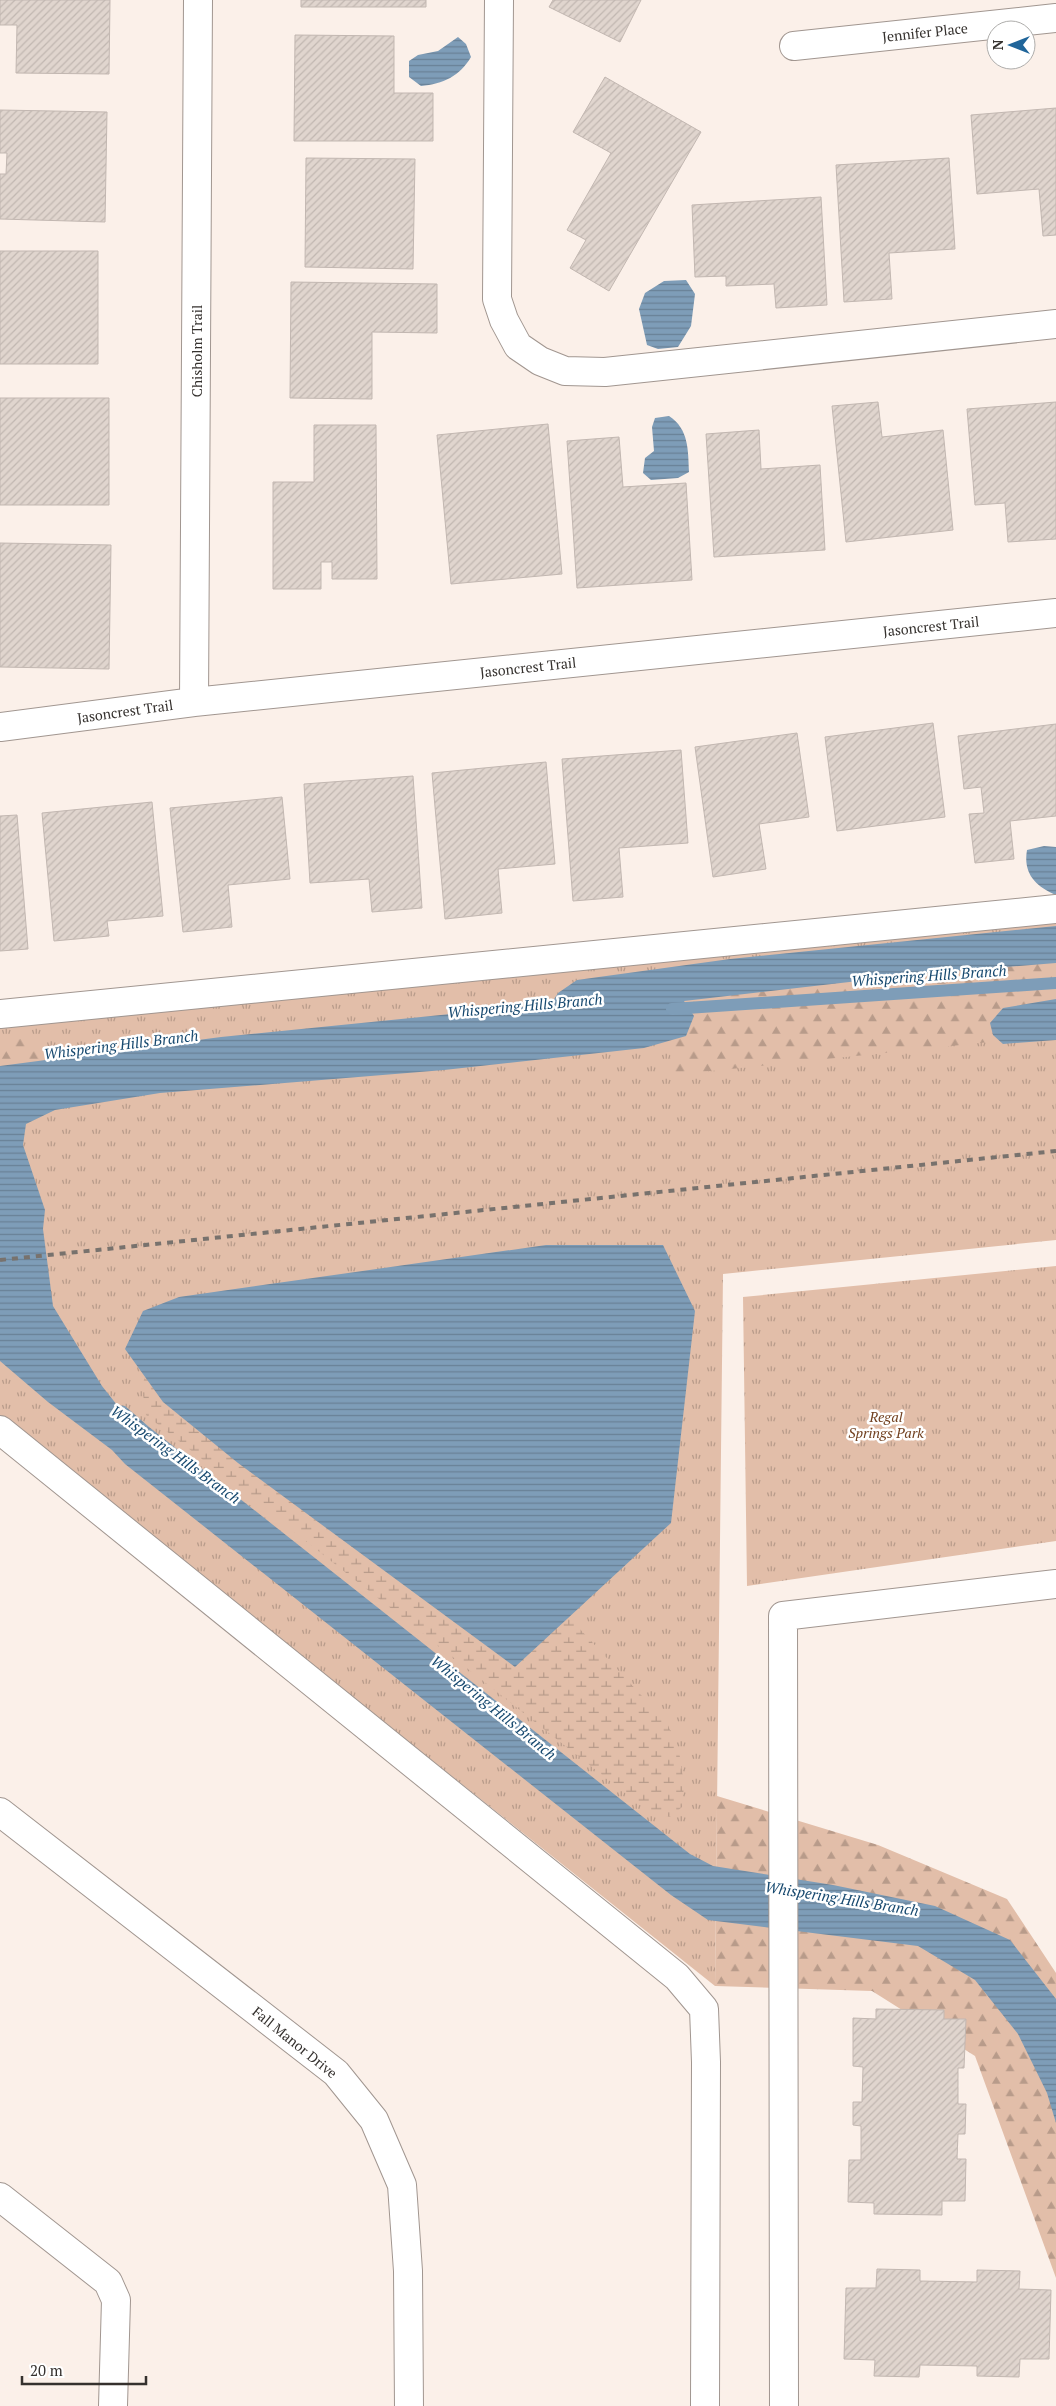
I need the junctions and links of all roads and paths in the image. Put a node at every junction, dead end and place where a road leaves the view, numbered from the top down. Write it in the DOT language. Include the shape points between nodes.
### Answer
graph roads {
  1 [pos="198,0"];
  2 [pos="499,0"];
  3 [pos="1056,18"];
  4 [pos="794,46"];
  5 [pos="1056,324"];
  6 [pos="1056,613"];
  7 [pos="194,702"];
  8 [pos="0,727"];
  9 [pos="1056,909"];
  10 [pos="0,1014"];
  11 [pos="0,1430"];
  12 [pos="1056,1584"];
  13 [pos="0,1812"];
  14 [pos="0,2196"];
  15 [pos="113,2406"];
  16 [pos="408,2406"];
  17 [pos="705,2406"];
  18 [pos="784,2406"];
  1 -- 7 [label="street, Chisholm Trail"];
  2 -- 5 [label="street" via="497,299 518,346 540,361 565,370 605,372"];
  3 -- 4 [label="street, Jennifer Place"];
  6 -- 7 [label="street, Jasoncrest Trail"];
  7 -- 8 [label="street, Jasoncrest Trail"];
  9 -- 10 [label="street"];
  11 -- 17 [label="street" via="677,1978 704,2009"];
  12 -- 18 [label="street" via="783,1616"];
  13 -- 16 [label="street, Fall Manor Drive" via="336,2073 374,2120 402,2185 408,2272"];
  14 -- 15 [label="street" via="108,2282 116,2300"];
}
